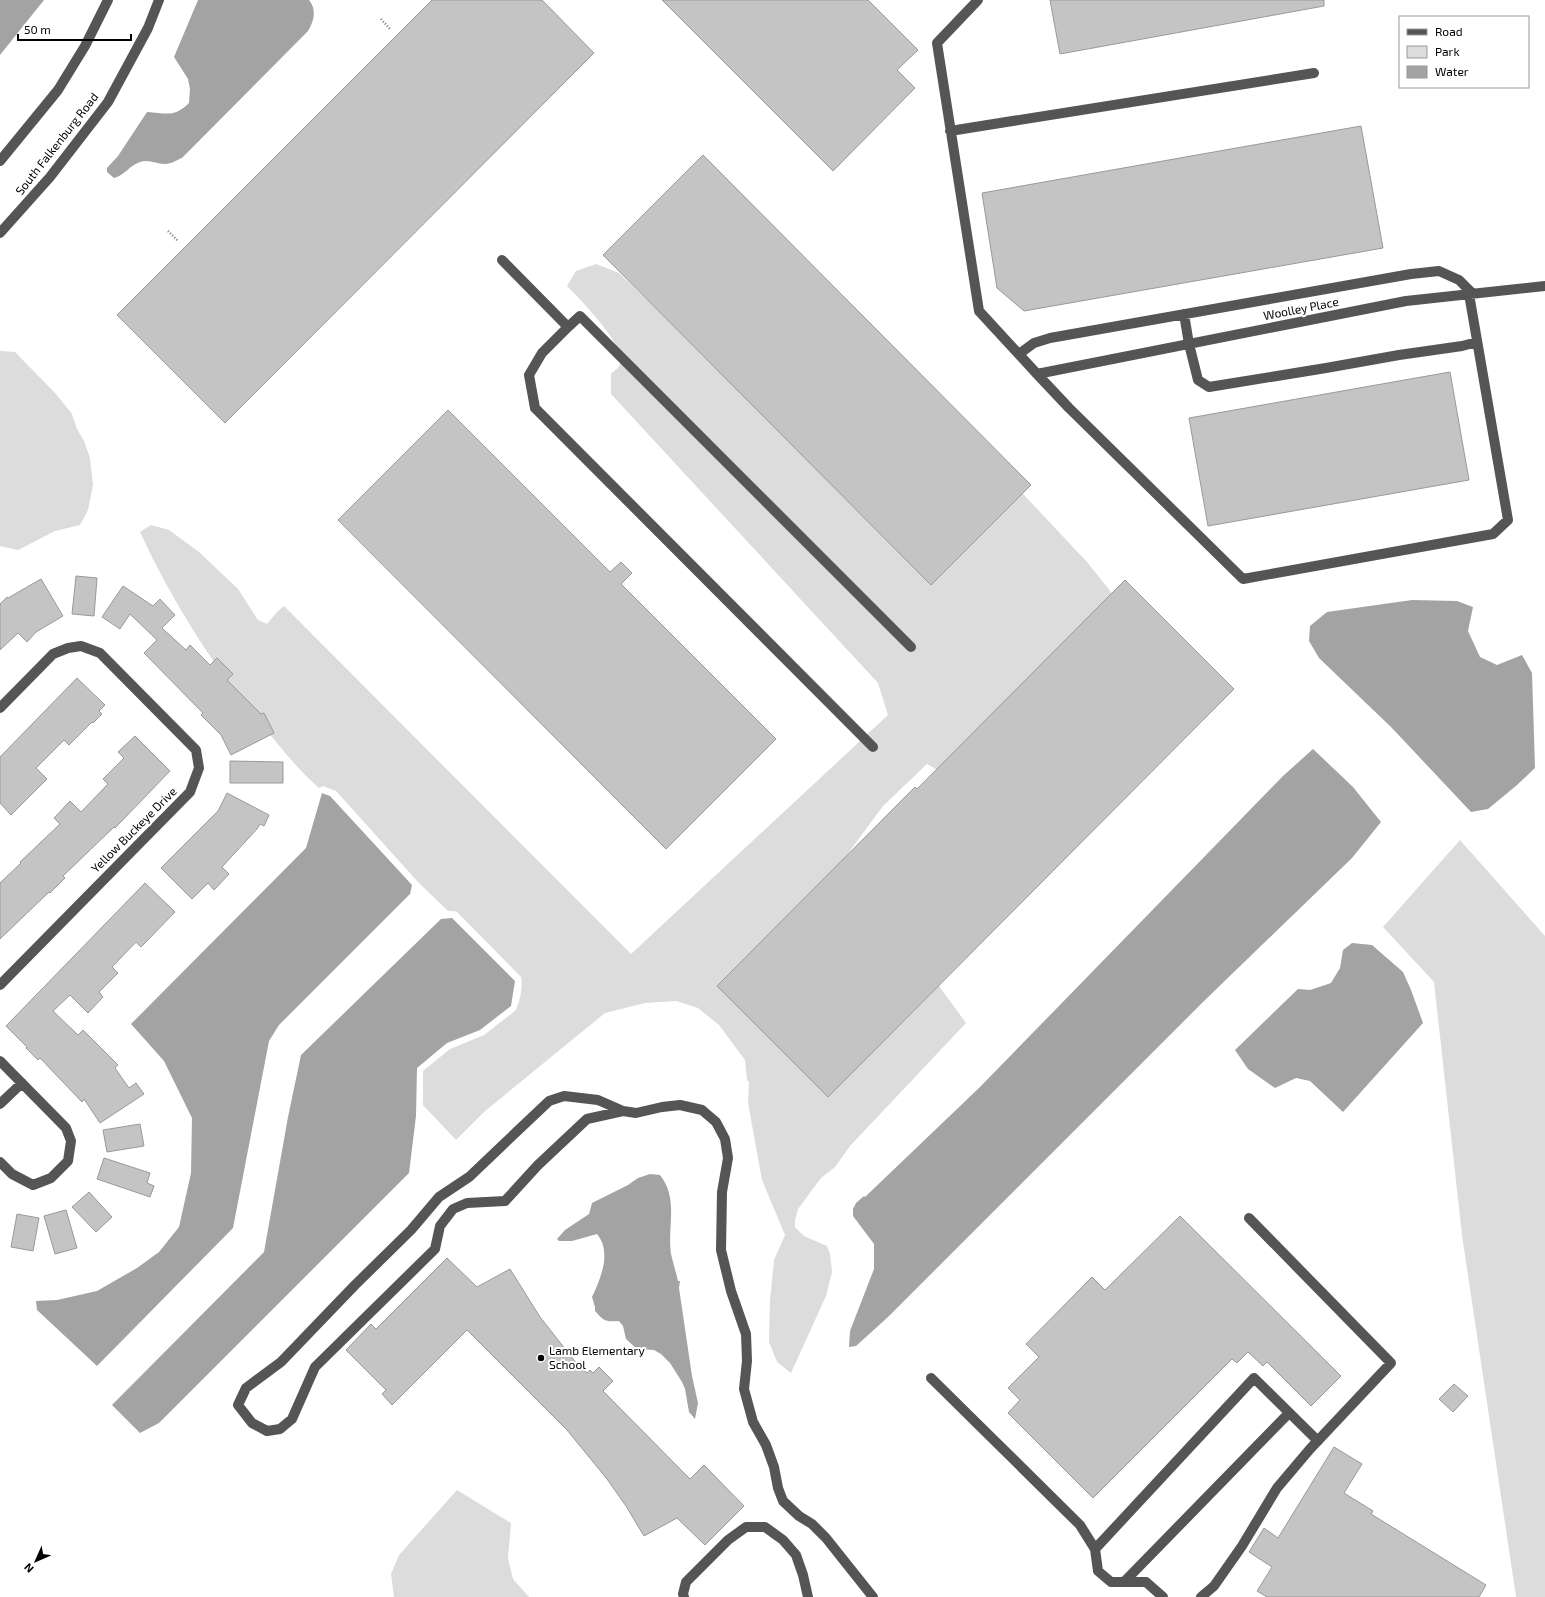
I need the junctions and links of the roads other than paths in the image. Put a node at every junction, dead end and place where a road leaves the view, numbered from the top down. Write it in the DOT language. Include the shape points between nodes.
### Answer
graph roads {
  1 [pos="108,0"];
  2 [pos="159,0"];
  3 [pos="978,0"];
  4 [pos="1314,73"];
  5 [pos="950,131"];
  6 [pos="0,161"];
  7 [pos="0,233"];
  8 [pos="502,260"];
  9 [pos="1545,286"];
  10 [pos="1471,294"];
  11 [pos="1184,314"];
  12 [pos="568,327"];
  13 [pos="1477,342"];
  14 [pos="1189,344"];
  15 [pos="1019,354"];
  16 [pos="1037,374"];
  17 [pos="911,647"];
  18 [pos="0,708"];
  19 [pos="873,747"];
  20 [pos="0,985"];
  21 [pos="0,1061"];
  22 [pos="22,1083"];
  23 [pos="0,1104"];
  24 [pos="624,1110"];
  25 [pos="0,1162"];
  26 [pos="1249,1218"];
  27 [pos="931,1378"];
  28 [pos="1289,1413"];
  29 [pos="1318,1441"];
  30 [pos="1095,1550"];
  31 [pos="1124,1582"];
  32 [pos="684,1597"];
  33 [pos="808,1597"];
  34 [pos="873,1597"];
  35 [pos="1163,1597"];
  36 [pos="1201,1597"];
  1 -- 6 [label="street" via="85,46 58,90"];
  2 -- 7 [label="street, South Falkenburg Road" via="148,28 108,102 50,177"];
  3 -- 5 [label="street" via="937,43"];
  4 -- 5 [label="street"];
  5 -- 15 [label="street" via="979,311"];
  8 -- 12 [label="street"];
  9 -- 10 [label="street, Woolley Place"];
  10 -- 11 [label="street" via="1459,280 1439,271"];
  10 -- 13 [label="street"];
  10 -- 14 [label="street, Woolley Place" via="1406,301"];
  11 -- 14 [label="street"];
  11 -- 15 [label="street" via="1050,338 1034,343"];
  12 -- 17 [label="street" via="580,316"];
  12 -- 19 [label="street" via="542,353 529,374 535,408"];
  13 -- 14 [label="street" via="1209,387 1198,380"];
  13 -- 16 [label="street" via="1508,520 1493,534 1243,579"];
  14 -- 16 [label="street, Woolley Place"];
  15 -- 16 [label="street"];
  18 -- 20 [label="street, Yellow Buckeye Drive" via="53,654 82,646 100,653 196,750 199,768 190,792"];
  21 -- 22 [label="street"];
  22 -- 23 [label="street"];
  22 -- 25 [label="street" via="66,1128 71,1141 68,1161 51,1178 33,1184 12,1174"];
  24 -- 24 [label="street" via="598,1100 564,1096 549,1101 469,1177 439,1197 411,1230 354,1285 281,1362 246,1388 238,1405 252,1423 267,1431 280,1429 292,1419 315,1367 435,1248 440,1226 453,1209 467,1203 505,1201 587,1118"];
  24 -- 34 [label="street" via="636,1113 680,1104 702,1110 716,1122 725,1139 728,1158 722,1192 721,1250 731,1291 746,1334 744,1389 753,1422 766,1445 783,1501 826,1538"];
  26 -- 29 [label="street" via="1392,1363"];
  27 -- 30 [label="street" via="1080,1525"];
  28 -- 29 [label="street"];
  28 -- 30 [label="street" via="1254,1378"];
  28 -- 31 [label="street"];
  29 -- 36 [label="street" via="1277,1488 1222,1575"];
  30 -- 31 [label="street" via="1098,1570 1111,1582"];
  31 -- 35 [label="street" via="1146,1582"];
  32 -- 33 [label="street" via="686,1582 728,1540 746,1527 765,1527 783,1540 796,1555"];
}
